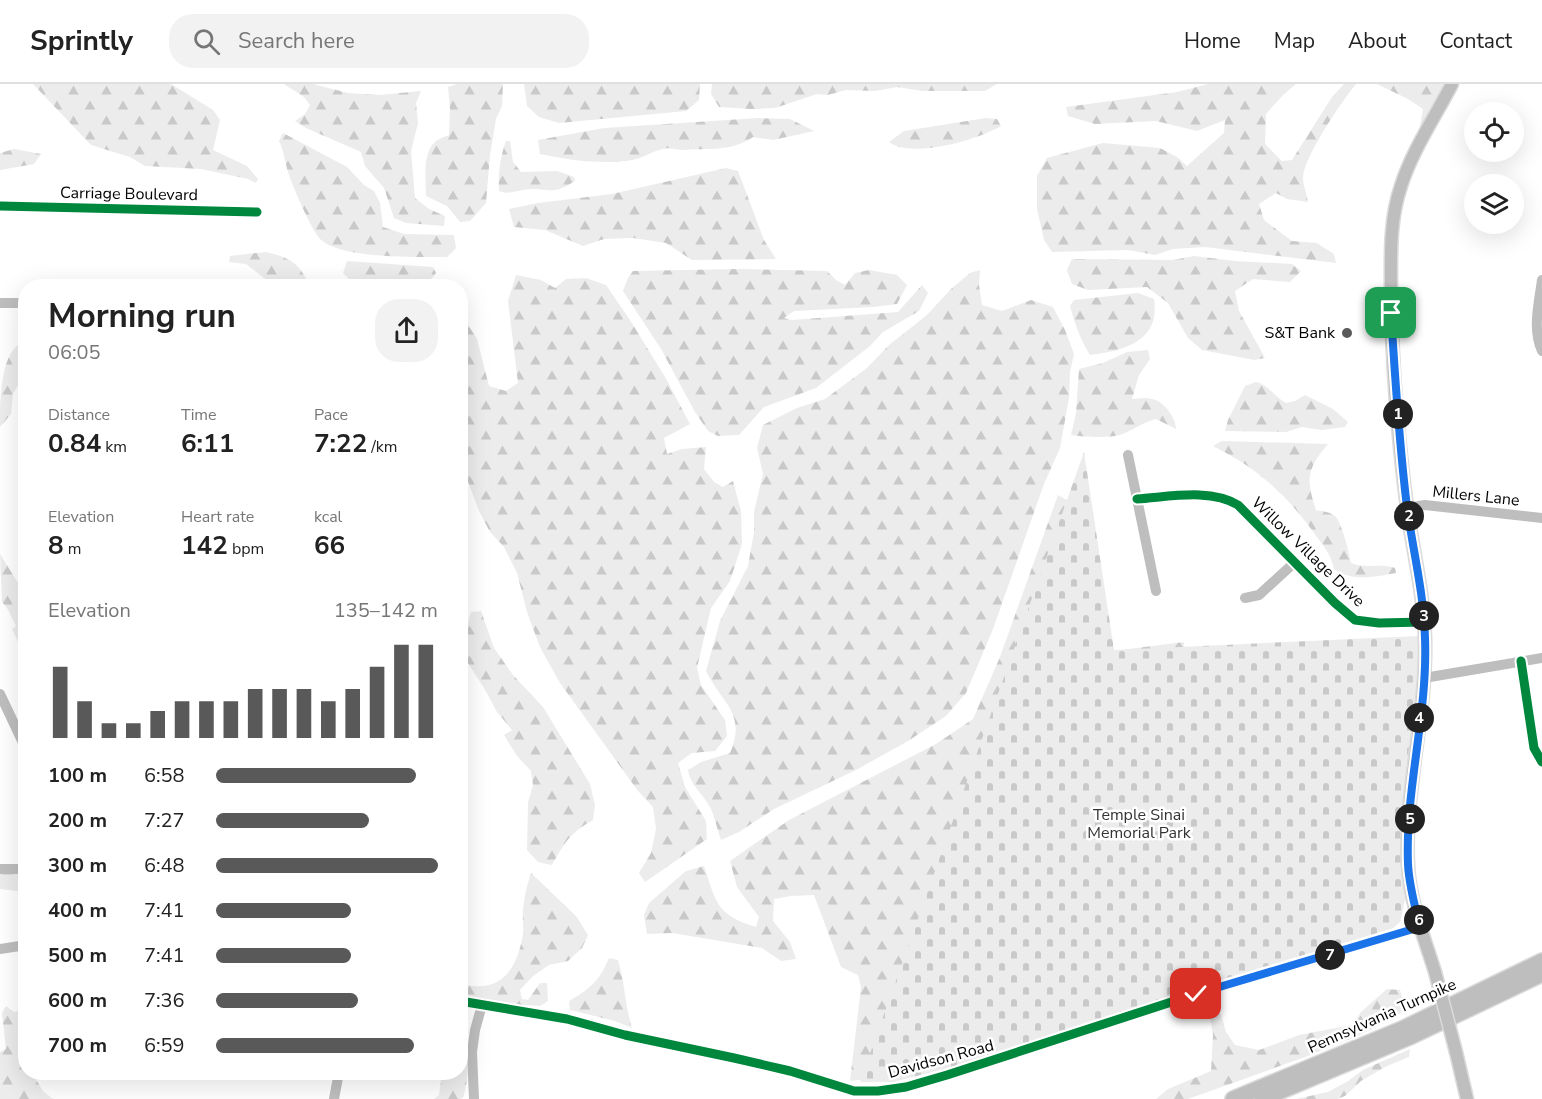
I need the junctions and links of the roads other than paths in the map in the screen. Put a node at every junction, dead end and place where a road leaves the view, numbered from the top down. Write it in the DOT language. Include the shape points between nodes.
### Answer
graph roads {
  1 [pos="1452,84"];
  2 [pos="0,206"];
  3 [pos="257,212"];
  4 [pos="1542,280"];
  5 [pos="0,303"];
  6 [pos="18,303"];
  7 [pos="1542,351"];
  8 [pos="1128,455"];
  9 [pos="1137,499"];
  10 [pos="1407,508"];
  11 [pos="1542,518"];
  12 [pos="1295,562"];
  13 [pos="1156,591"];
  14 [pos="1245,598"];
  15 [pos="1424,622"];
  16 [pos="1542,658"];
  17 [pos="1521,661"];
  18 [pos="1424,678"];
  19 [pos="0,694"];
  20 [pos="18,732"];
  21 [pos="1542,762"];
  22 [pos="0,869"];
  23 [pos="18,869"];
  24 [pos="1420,927"];
  25 [pos="18,946"];
  26 [pos="0,949"];
  27 [pos="1542,961"];
  28 [pos="1542,974"];
  29 [pos="468,1002"];
  30 [pos="482,1005"];
  31 [pos="338,1080"];
  32 [pos="334,1099"];
  33 [pos="474,1099"];
  34 [pos="1233,1099"];
  35 [pos="1262,1099"];
  36 [pos="1467,1099"];
  1 -- 10 [label="main road" via="1407,170 1390,245 1391,313"];
  2 -- 3 [label="street, Carriage Boulevard"];
  4 -- 7 [label="street" via="1536,326"];
  5 -- 6 [label="street"];
  8 -- 9 [label="street"];
  9 -- 12 [label="street, Willow Village Drive" via="1213,496 1229,500"];
  9 -- 13 [label="street"];
  10 -- 11 [label="street, Millers Lane" via="1425,505"];
  10 -- 15 [label="main road"];
  12 -- 14 [label="street" via="1259,595"];
  12 -- 15 [label="street, Willow Village Drive" via="1355,620"];
  15 -- 18 [label="main road"];
  16 -- 17 [label="street"];
  17 -- 18 [label="street"];
  17 -- 21 [label="street" via="1534,748"];
  18 -- 24 [label="main road" via="1408,838 1410,885"];
  19 -- 20 [label="street"];
  22 -- 23 [label="street"];
  24 -- 30 [label="street, Davidson Road" via="947,1075 878,1091 854,1091 790,1071 635,1038 567,1019"];
  24 -- 36 [label="main road, bridge"];
  25 -- 26 [label="street"];
  27 -- 34 [label="highway, Pennsylvania Turnpike" via="1402,1029"];
  28 -- 35 [label="highway, Pennsylvania Turnpike" via="1412,1036"];
  29 -- 30 [label="street, Davidson Road"];
  30 -- 33 [label="street" via="472,1052"];
  31 -- 32 [label="street"];
}
